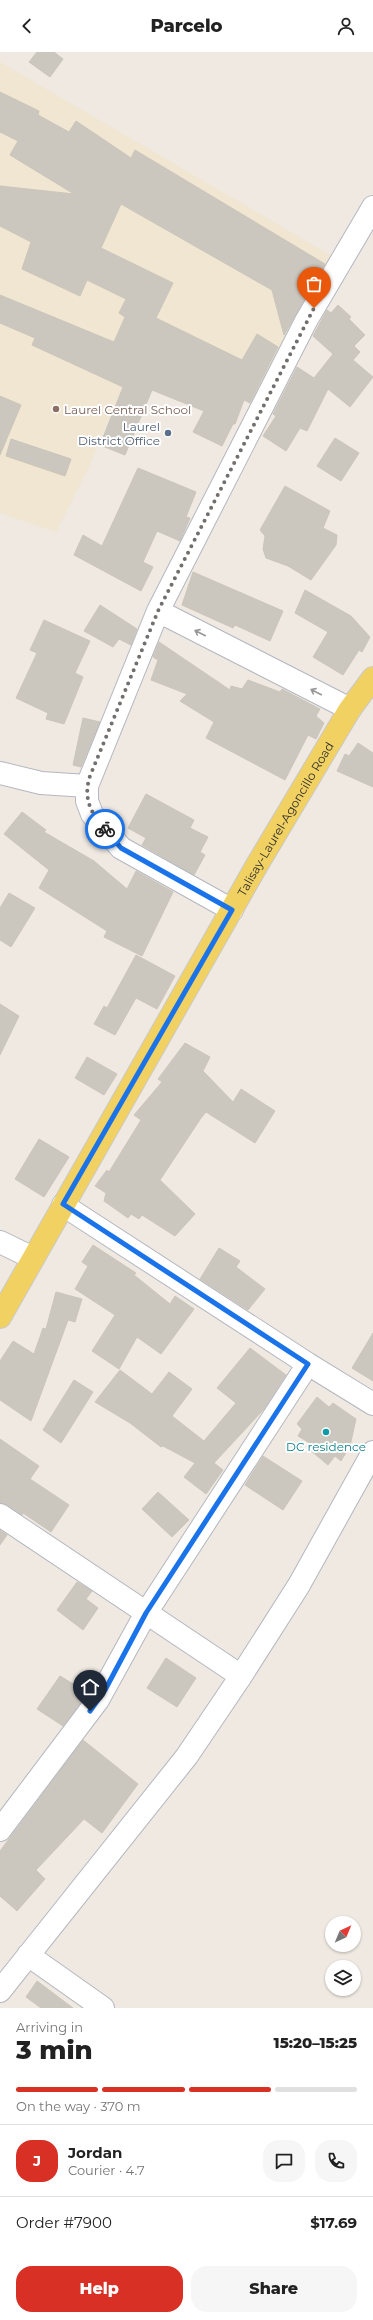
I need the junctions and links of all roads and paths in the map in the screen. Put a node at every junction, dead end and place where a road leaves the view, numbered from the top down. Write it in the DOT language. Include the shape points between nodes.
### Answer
graph roads {
  1 [pos="373,207"];
  2 [pos="158,611"];
  3 [pos="373,678"];
  4 [pos="350,709"];
  5 [pos="0,773"];
  6 [pos="86,786"];
  7 [pos="232,910"];
  8 [pos="63,1204"];
  9 [pos="0,1242"];
  10 [pos="33,1258"];
  11 [pos="0,1317"];
  12 [pos="308,1364"];
  13 [pos="373,1404"];
  14 [pos="373,1452"];
  15 [pos="0,1515"];
  16 [pos="146,1613"];
  17 [pos="241,1676"];
  18 [pos="0,1830"];
  19 [pos="28,1955"];
  20 [pos="0,1991"];
  21 [pos="103,2008"];
  1 -- 2 [label="street" via="306,321"];
  4 -- 2 [label="street, one-way"];
  2 -- 6 [label="street"];
  3 -- 4 [label="main road, Talisay-Laurel-Agoncillo Road"];
  4 -- 7 [label="main road, Talisay-Laurel-Agoncillo Road"];
  5 -- 6 [label="street" via="41,783"];
  6 -- 7 [label="street" via="87,801 92,814 121,848"];
  7 -- 8 [label="main road, Talisay-Laurel-Agoncillo Road"];
  8 -- 10 [label="main road, Talisay-Laurel-Agoncillo Road"];
  8 -- 12 [label="street"];
  9 -- 10 [label="street"];
  10 -- 11 [label="main road, Talisay-Laurel-Agoncillo Road"];
  12 -- 13 [label="street"];
  12 -- 16 [label="street"];
  14 -- 17 [label="street" via="299,1585"];
  15 -- 16 [label="street"];
  16 -- 17 [label="street"];
  16 -- 18 [label="street" via="98,1700"];
  17 -- 19 [label="street" via="187,1756"];
  19 -- 20 [label="street"];
  19 -- 21 [label="street"];
}
